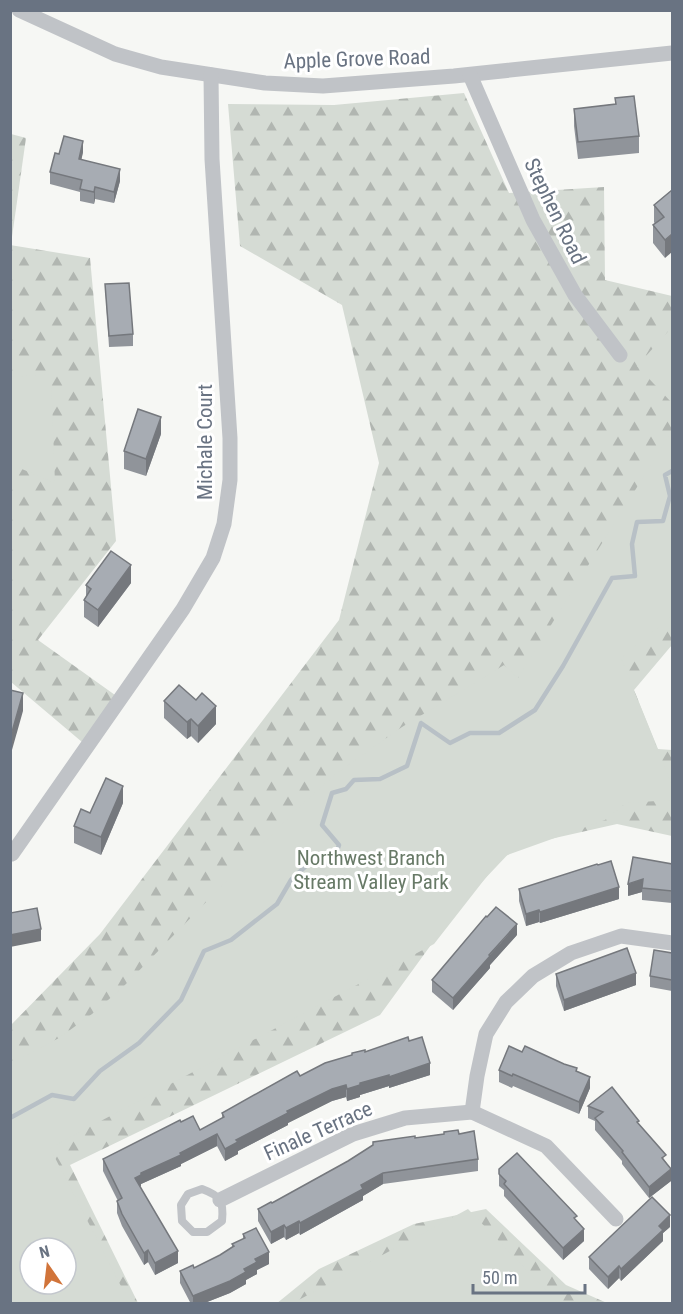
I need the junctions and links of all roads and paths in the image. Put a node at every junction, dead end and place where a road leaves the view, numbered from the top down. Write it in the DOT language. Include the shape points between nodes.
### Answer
graph roads {
  1 [pos="19,10"];
  2 [pos="672,53"];
  3 [pos="211,75"];
  4 [pos="470,75"];
  5 [pos="620,355"];
  6 [pos="12,854"];
  7 [pos="672,943"];
  8 [pos="472,1112"];
  9 [pos="220,1200"];
  10 [pos="616,1219"];
  1 -- 3 [label="street, Apple Grove Road" via="115,54"];
  2 -- 4 [label="street, Apple Grove Road"];
  3 -- 4 [label="street, Apple Grove Road" via="323,86"];
  3 -- 6 [label="street, Michale Court" via="212,159 231,438 224,524 213,558 183,609"];
  4 -- 5 [label="street, Stephen Road" via="533,220 575,295"];
  7 -- 8 [label="street" via="621,936 572,953 533,976 506,1002 486,1034"];
  8 -- 9 [label="street, Finale Terrace" via="405,1118 353,1134"];
  8 -- 10 [label="street, Finale Terrace" via="546,1146"];
  9 -- 9 [label="lane" via="216,1194 202,1189 188,1194 181,1205 182,1221 193,1232 207,1232 222,1221 224,1208"];
}
